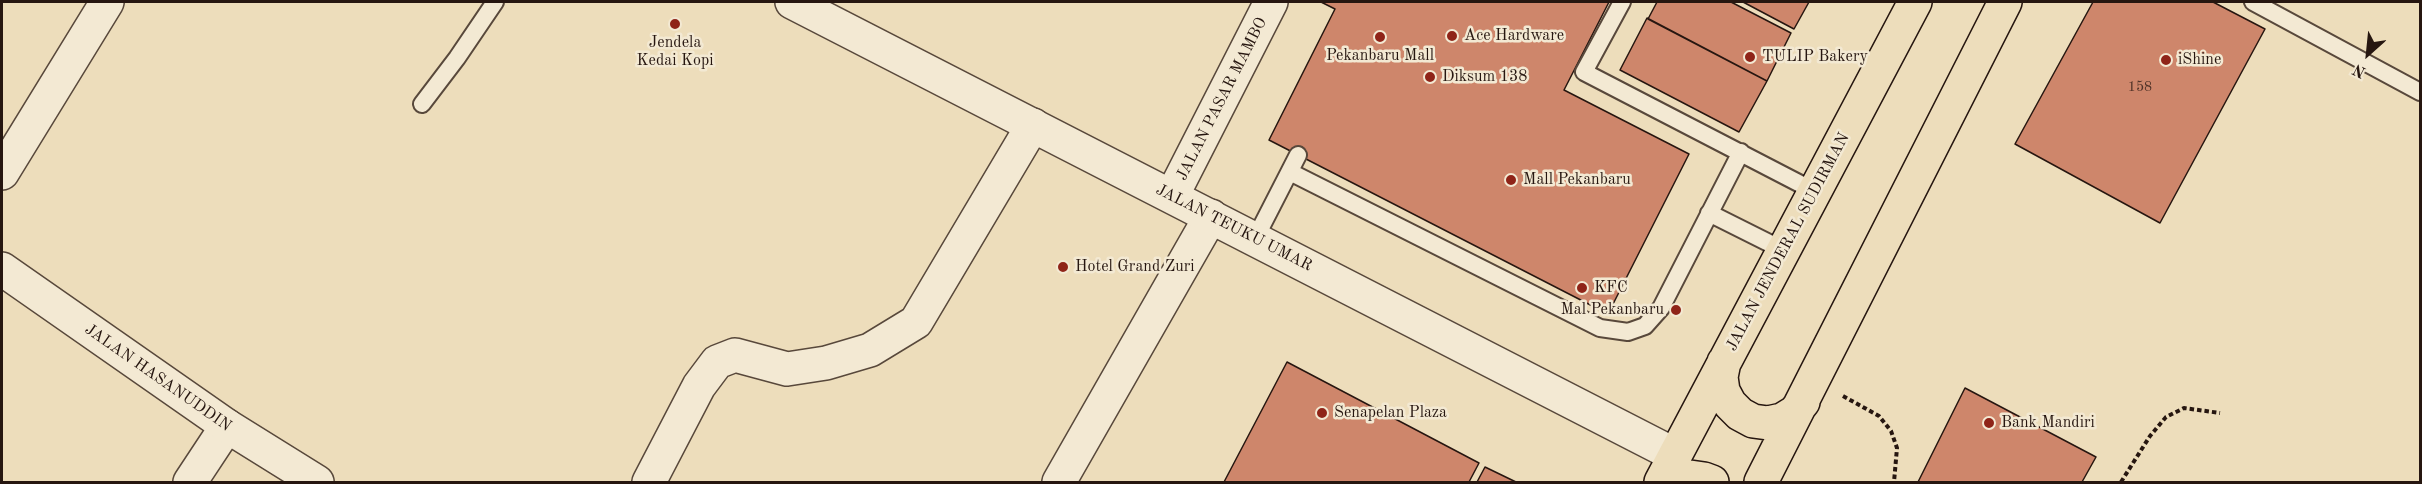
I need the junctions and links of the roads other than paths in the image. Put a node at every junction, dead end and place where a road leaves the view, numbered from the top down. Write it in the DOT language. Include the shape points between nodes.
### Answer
graph roads {
  1 [pos="107,2"];
  2 [pos="495,2"];
  3 [pos="792,2"];
  4 [pos="1271,2"];
  5 [pos="1622,2"];
  6 [pos="1915,2"];
  7 [pos="2005,2"];
  8 [pos="2253,2"];
  9 [pos="2421,92"];
  10 [pos="422,104"];
  11 [pos="1033,125"];
  12 [pos="1740,152"];
  13 [pos="1298,155"];
  14 [pos="2,172"];
  15 [pos="1290,172"];
  16 [pos="1815,191"];
  17 [pos="1172,196"];
  18 [pos="1709,213"];
  19 [pos="1211,216"];
  20 [pos="1255,239"];
  21 [pos="1783,250"];
  22 [pos="2,270"];
  23 [pos="1724,362"];
  24 [pos="1809,392"];
  25 [pos="227,426"];
  26 [pos="1669,473"];
  27 [pos="190,483"];
  28 [pos="317,483"];
  29 [pos="649,483"];
  30 [pos="1059,483"];
  31 [pos="1712,483"];
  32 [pos="1761,483"];
  1 -- 14 [label="street"];
  2 -- 10 [label="lane"];
  3 -- 11 [label="street, JALAN TEUKU UMAR"];
  4 -- 17 [label="street, JALAN PASAR MAMBO"];
  5 -- 12 [label="lane" via="1584,72"];
  6 -- 16 [label="main road, JALAN JENDERAL SUDIRMAN"];
  7 -- 24 [label="main road"];
  8 -- 9 [label="lane"];
  11 -- 17 [label="street, JALAN TEUKU UMAR"];
  11 -- 29 [label="street" via="916,322 870,350 826,363 787,369 735,355 717,362 699,386"];
  12 -- 16 [label="lane"];
  12 -- 18 [label="lane"];
  13 -- 15 [label="lane"];
  15 -- 18 [label="lane" via="1611,331 1637,330 1653,318"];
  15 -- 20 [label="lane"];
  16 -- 21 [label="main road, JALAN JENDERAL SUDIRMAN"];
  17 -- 19 [label="street, JALAN TEUKU UMAR"];
  18 -- 21 [label="lane"];
  19 -- 20 [label="street, JALAN TEUKU UMAR"];
  19 -- 30 [label="street"];
  20 -- 26 [label="street, JALAN TEUKU UMAR"];
  21 -- 23 [label="main road, JALAN JENDERAL SUDIRMAN"];
  22 -- 25 [label="street, JALAN HASANUDDIN"];
  23 -- 24 [label="main road" via="1721,377 1726,398 1740,414 1753,421 1782,420 1795,412"];
  23 -- 26 [label="main road, JALAN JENDERAL SUDIRMAN"];
  24 -- 32 [label="main road"];
  25 -- 27 [label="street"];
  25 -- 28 [label="street, JALAN HASANUDDIN"];
  26 -- 31 [label="main road"];
}
